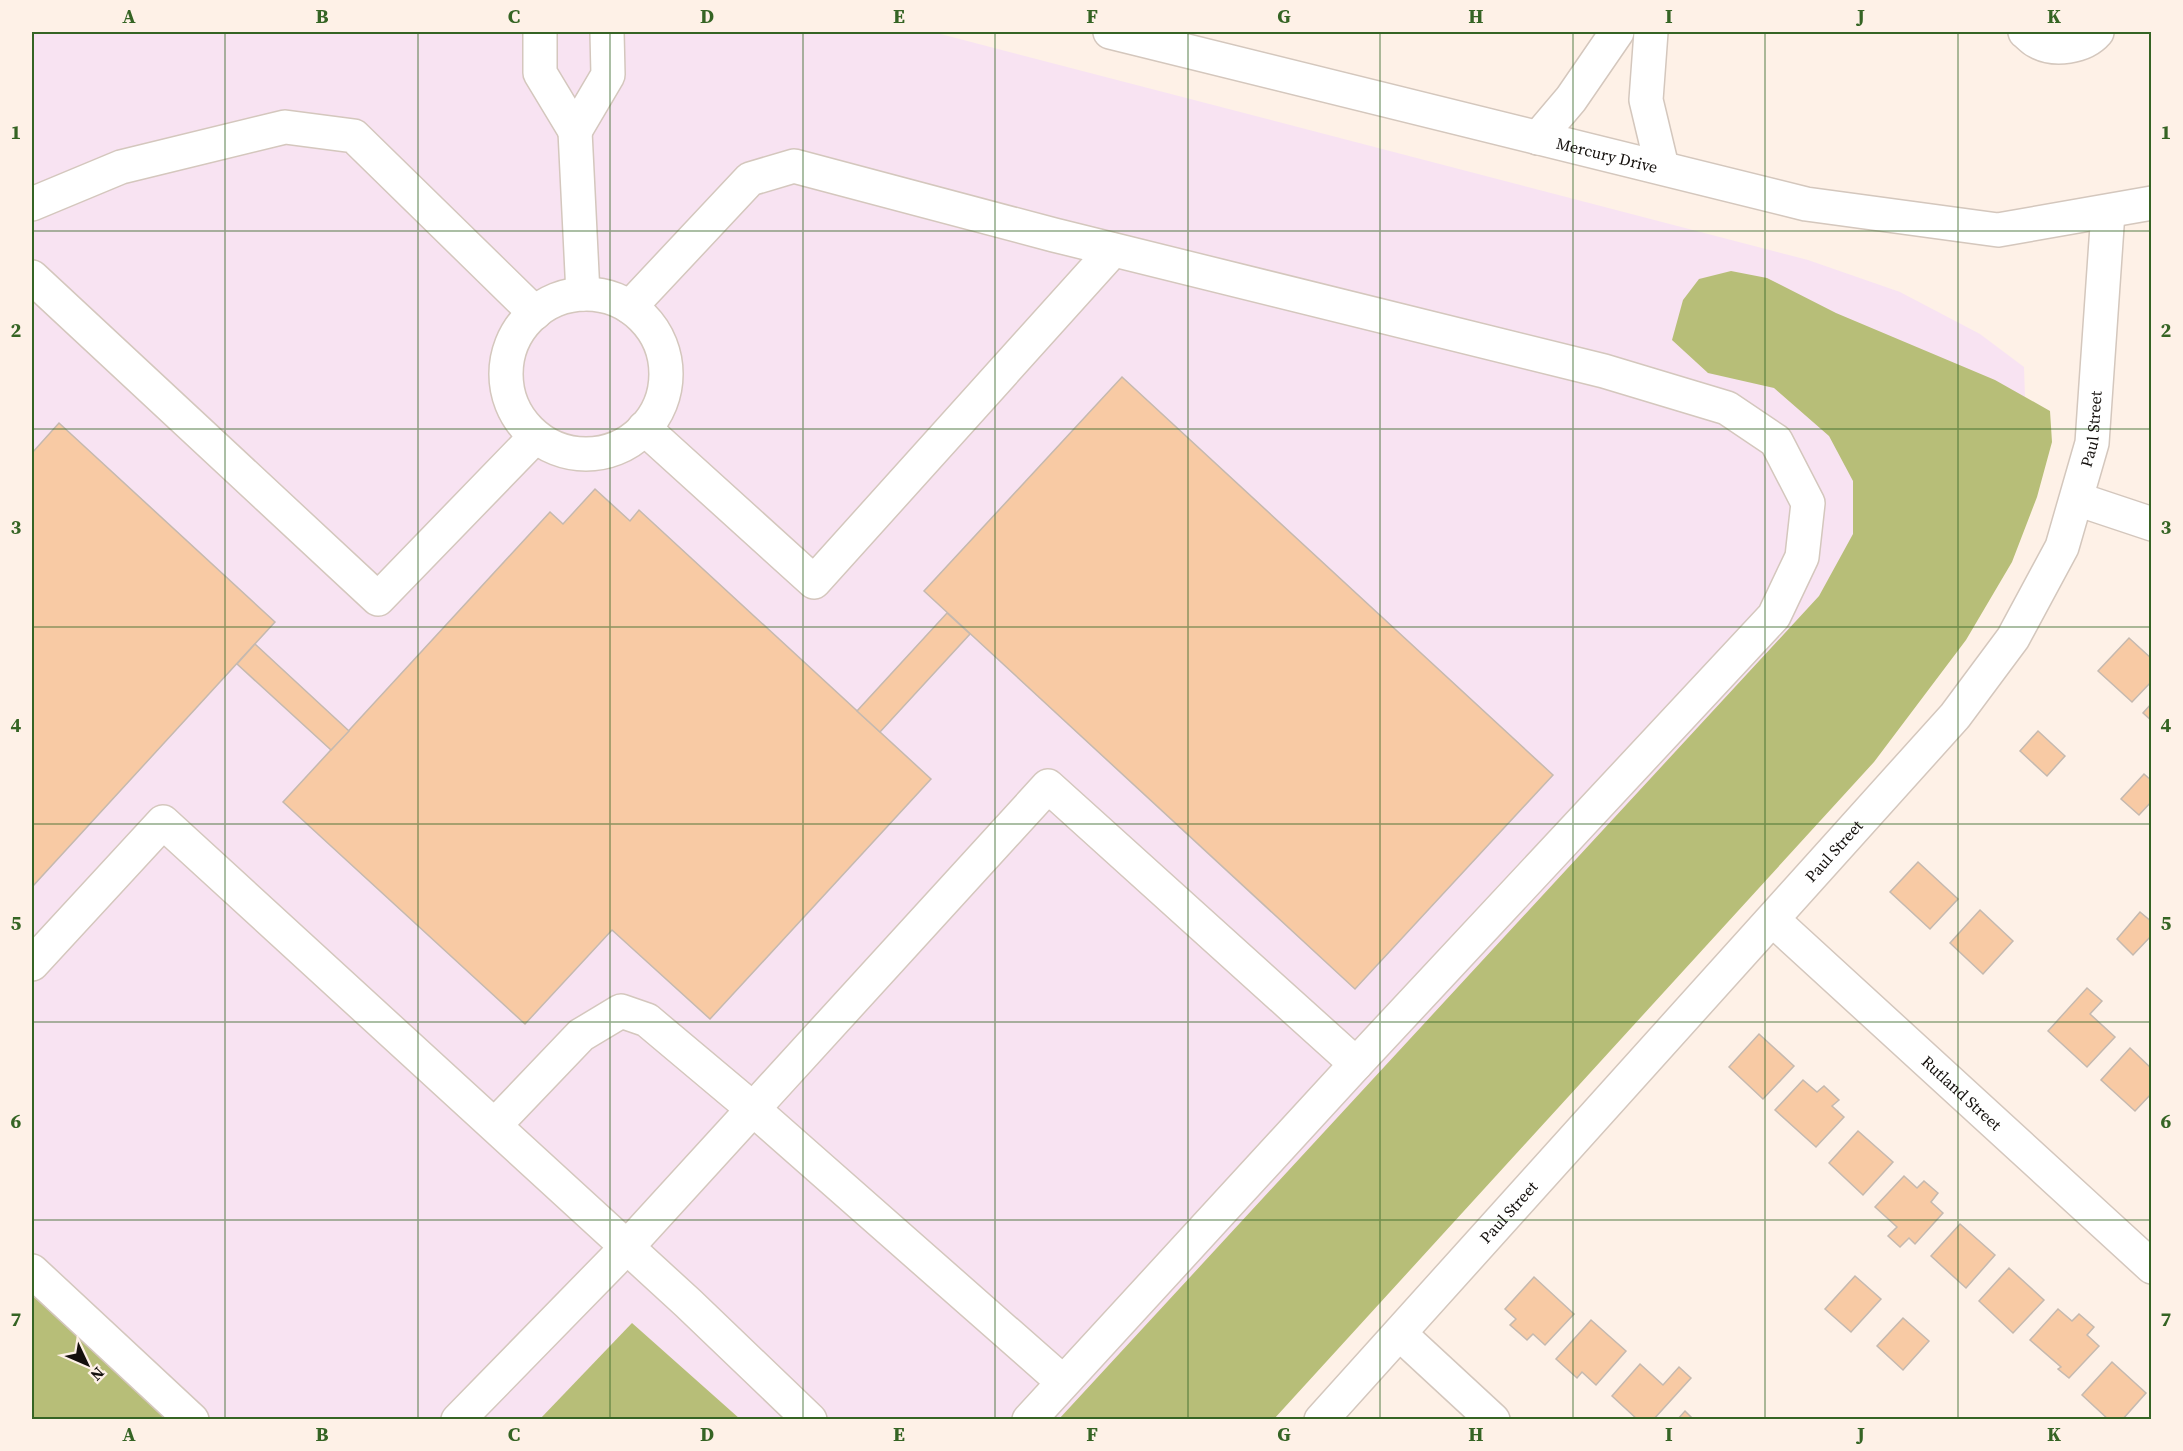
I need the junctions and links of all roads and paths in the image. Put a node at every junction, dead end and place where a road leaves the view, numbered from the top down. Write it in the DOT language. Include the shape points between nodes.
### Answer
graph roads {
  1 [pos="540,32"];
  2 [pos="607,32"];
  3 [pos="1110,32"];
  4 [pos="1617,32"];
  5 [pos="1651,32"];
  6 [pos="2025,32"];
  7 [pos="2097,32"];
  8 [pos="575,132"];
  9 [pos="1538,138"];
  10 [pos="1662,167"];
  11 [pos="2151,203"];
  12 [pos="32,204"];
  13 [pos="2108,212"];
  14 [pos="1113,250"];
  15 [pos="34,283"];
  16 [pos="583,294"];
  17 [pos="630,307"];
  18 [pos="535,313"];
  19 [pos="644,428"];
  20 [pos="535,437"];
  21 [pos="2077,499"];
  22 [pos="2151,522"];
  23 [pos="1773,920"];
  24 [pos="32,964"];
  25 [pos="1356,1064"];
  26 [pos="753,1109"];
  27 [pos="495,1125"];
  28 [pos="627,1247"];
  29 [pos="2151,1266"];
  30 [pos="32,1271"];
  31 [pos="1400,1334"];
  32 [pos="1063,1382"];
  33 [pos="192,1419"];
  34 [pos="458,1419"];
  35 [pos="810,1419"];
  36 [pos="1029,1419"];
  37 [pos="1321,1419"];
  38 [pos="1493,1419"];
  1 -- 8 [label="street" via="540,73"];
  2 -- 8 [label="street" via="608,75"];
  3 -- 9 [label="street, Mercury Drive"];
  4 -- 9 [label="street" via="1571,99"];
  5 -- 10 [label="street" via="1646,100"];
  6 -- 7 [label="street" via="2036,42 2057,48 2089,40"];
  8 -- 16 [label="street"];
  9 -- 10 [label="street, Mercury Drive"];
  10 -- 13 [label="street, Mercury Drive" via="1806,204 1998,230"];
  11 -- 13 [label="street"];
  12 -- 18 [label="street" via="121,167 285,127 354,136"];
  13 -- 21 [label="street, Paul Street" via="2092,443"];
  14 -- 17 [label="street" via="794,166 750,179"];
  14 -- 19 [label="street" via="814,582"];
  14 -- 25 [label="street" via="1604,371 1727,408 1776,441 1808,503 1802,557 1774,616"];
  15 -- 20 [label="street" via="378,599"];
  16 -- 17 [label="street" via="617,299"];
  16 -- 18 [label="street" via="567,295"];
  17 -- 19 [label="street" via="641,314 658,336 666,362 665,389 656,416"];
  18 -- 20 [label="street" via="524,322 511,344 505,369 507,395 518,418"];
  19 -- 20 [label="street" via="613,450 586,455 559,451"];
  21 -- 22 [label="street"];
  21 -- 23 [label="street, Paul Street" via="2062,548 2013,638 1955,716"];
  23 -- 29 [label="street, Rutland Street"];
  23 -- 31 [label="street, Paul Street"];
  24 -- 27 [label="street" via="163,822"];
  25 -- 26 [label="street" via="1048,786"];
  25 -- 32 [label="street"];
  26 -- 27 [label="street" via="647,1020 621,1011 581,1035"];
  26 -- 28 [label="street"];
  26 -- 32 [label="street"];
  27 -- 28 [label="street"];
  28 -- 34 [label="street"];
  28 -- 35 [label="street"];
  30 -- 33 [label="street"];
  31 -- 37 [label="street, Paul Street"];
  31 -- 38 [label="street"];
  32 -- 36 [label="street"];
}
